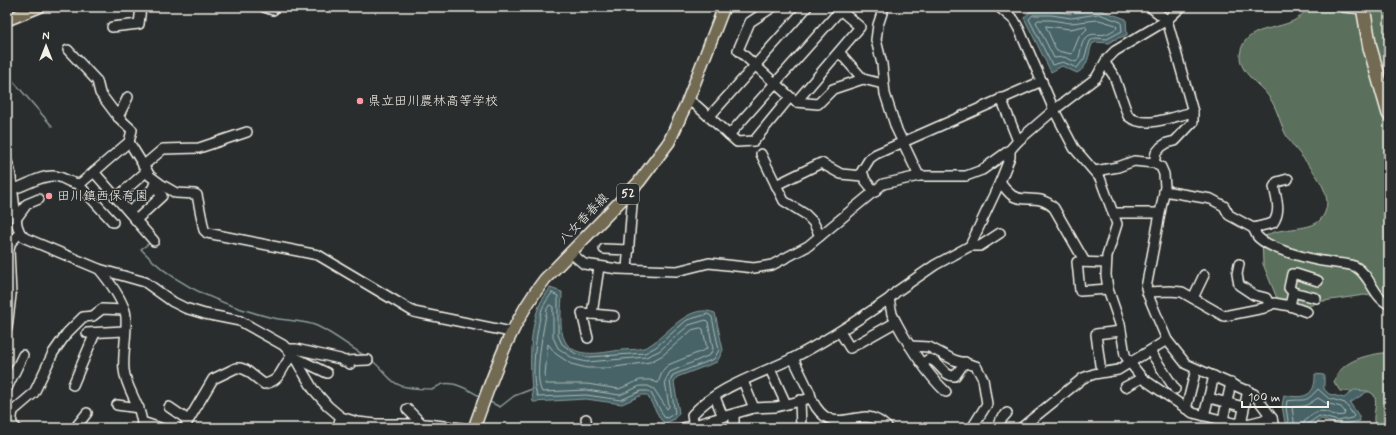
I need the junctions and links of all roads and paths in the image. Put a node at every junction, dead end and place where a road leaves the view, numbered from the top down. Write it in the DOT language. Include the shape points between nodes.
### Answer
graph roads {
  1 [pos="39,7"];
  2 [pos="141,7"];
  3 [pos="264,7"];
  4 [pos="724,7"];
  5 [pos="773,7"];
  6 [pos="807,7"];
  7 [pos="884,7"];
  8 [pos="999,7"];
  9 [pos="1150,7"];
  10 [pos="1181,7"];
  11 [pos="1343,7"];
  12 [pos="1364,8"];
  13 [pos="842,9"];
  14 [pos="273,11"];
  15 [pos="7,20"];
  16 [pos="1167,20"];
  17 [pos="112,27"];
  18 [pos="68,50"];
  19 [pos="839,52"];
  20 [pos="1105,63"];
  21 [pos="756,65"];
  22 [pos="863,79"];
  23 [pos="1042,81"];
  24 [pos="775,83"];
  25 [pos="883,84"];
  26 [pos="128,97"];
  27 [pos="1001,98"];
  28 [pos="793,99"];
  29 [pos="688,100"];
  30 [pos="1054,110"];
  31 [pos="1193,112"];
  32 [pos="1389,114"];
  33 [pos="118,117"];
  34 [pos="709,117"];
  35 [pos="247,132"];
  36 [pos="729,135"];
  37 [pos="1018,141"];
  38 [pos="129,142"];
  39 [pos="903,142"];
  40 [pos="1010,150"];
  41 [pos="761,154"];
  42 [pos="7,162"];
  43 [pos="1154,163"];
  44 [pos="145,169"];
  45 [pos="1095,171"];
  46 [pos="94,172"];
  47 [pos="862,176"];
  48 [pos="919,176"];
  49 [pos="1288,179"];
  50 [pos="1000,182"];
  51 [pos="78,184"];
  52 [pos="156,184"];
  53 [pos="776,185"];
  54 [pos="13,189"];
  55 [pos="1164,191"];
  56 [pos="875,192"];
  57 [pos="116,198"];
  58 [pos="39,199"];
  59 [pos="632,205"];
  60 [pos="129,212"];
  61 [pos="1113,213"];
  62 [pos="1159,213"];
  63 [pos="16,219"];
  64 [pos="136,220"];
  65 [pos="113,222"];
  66 [pos="1253,228"];
  67 [pos="20,233"];
  68 [pos="1000,233"];
  69 [pos="820,236"];
  70 [pos="154,241"];
  71 [pos="970,246"];
  72 [pos="604,249"];
  73 [pos="629,250"];
  74 [pos="571,253"];
  75 [pos="1085,262"];
  76 [pos="1106,263"];
  77 [pos="1239,264"];
  78 [pos="599,267"];
  79 [pos="99,269"];
  80 [pos="627,270"];
  81 [pos="1204,275"];
  82 [pos="1318,281"];
  83 [pos="1108,289"];
  84 [pos="1147,292"];
  85 [pos="1293,292"];
  86 [pos="1193,298"];
  87 [pos="1316,298"];
  88 [pos="889,299"];
  89 [pos="1389,304"];
  90 [pos="1270,305"];
  91 [pos="1290,306"];
  92 [pos="124,310"];
  93 [pos="1307,312"];
  94 [pos="592,314"];
  95 [pos="614,316"];
  96 [pos="896,322"];
  97 [pos="7,328"];
  98 [pos="124,331"];
  99 [pos="1121,331"];
  100 [pos="510,332"];
  101 [pos="840,332"];
  102 [pos="588,338"];
  103 [pos="1167,340"];
  104 [pos="910,346"];
  105 [pos="1150,352"];
  106 [pos="292,354"];
  107 [pos="23,355"];
  108 [pos="793,358"];
  109 [pos="368,360"];
  110 [pos="965,362"];
  111 [pos="923,363"];
  112 [pos="1131,364"];
  113 [pos="1100,365"];
  114 [pos="770,369"];
  115 [pos="1196,369"];
  116 [pos="327,373"];
  117 [pos="1214,376"];
  118 [pos="1142,378"];
  119 [pos="743,381"];
  120 [pos="1231,383"];
  121 [pos="73,385"];
  122 [pos="1125,387"];
  123 [pos="7,388"];
  124 [pos="1248,390"];
  125 [pos="1160,391"];
  126 [pos="946,392"];
  127 [pos="715,397"];
  128 [pos="811,398"];
  129 [pos="1209,398"];
  130 [pos="800,400"];
  131 [pos="1226,402"];
  132 [pos="786,404"];
  133 [pos="116,405"];
  134 [pos="169,407"];
  135 [pos="1244,407"];
  136 [pos="139,408"];
  137 [pos="754,408"];
  138 [pos="407,409"];
  139 [pos="1186,409"];
  140 [pos="87,412"];
  141 [pos="1007,413"];
  142 [pos="734,414"];
  143 [pos="1204,416"];
  144 [pos="9,417"];
  145 [pos="341,417"];
  146 [pos="723,417"];
  147 [pos="1272,418"];
  148 [pos="830,419"];
  149 [pos="1223,423"];
  150 [pos="1241,423"];
  151 [pos="186,424"];
  152 [pos="422,424"];
  153 [pos="849,424"];
  154 [pos="142,425"];
  155 [pos="360,425"];
  156 [pos="693,427"];
  157 [pos="16,428"];
  158 [pos="75,428"];
  159 [pos="160,428"];
  160 [pos="337,428"];
  161 [pos="462,428"];
  162 [pos="474,428"];
  163 [pos="683,428"];
  164 [pos="734,428"];
  165 [pos="801,428"];
  166 [pos="839,428"];
  167 [pos="888,428"];
  168 [pos="972,428"];
  169 [pos="1000,428"];
  170 [pos="1021,428"];
  171 [pos="1274,428"];
  1 -- 15 [label="main road"];
  2 -- 17 [label="street" via="139,24"];
  3 -- 14 [label="street"];
  4 -- 29 [label="main road, 八女香春線 / 52"];
  5 -- 21 [label="street" via="750,22 738,50"];
  6 -- 21 [label="street"];
  7 -- 25 [label="street" via="876,40 882,64"];
  8 -- 23 [label="street" via="1014,20"];
  9 -- 16 [label="street"];
  10 -- 16 [label="street"];
  11 -- 12 [label="street"];
  12 -- 32 [label="highway" via="1370,48"];
  13 -- 19 [label="street" via="860,27"];
  13 -- 24 [label="street"];
  16 -- 20 [label="street" via="1116,51"];
  16 -- 31 [label="street"];
  18 -- 33 [label="street" via="97,81 100,93"];
  19 -- 22 [label="street"];
  19 -- 28 [label="street"];
  20 -- 30 [label="street" via="1096,78"];
  20 -- 31 [label="street" via="1114,76 1128,116 1132,119 1148,123"];
  21 -- 24 [label="street"];
  21 -- 34 [label="street"];
  22 -- 25 [label="street"];
  22 -- 28 [label="street" via="833,89 818,104"];
  23 -- 27 [label="street"];
  23 -- 30 [label="street"];
  24 -- 28 [label="street"];
  24 -- 36 [label="street"];
  25 -- 39 [label="street" via="886,99"];
  26 -- 33 [label="street"];
  27 -- 37 [label="street"];
  27 -- 39 [label="street"];
  28 -- 36 [label="street" via="754,141 737,142"];
  29 -- 34 [label="street"];
  29 -- 74 [label="main road, 八女香春線 / 52" via="669,142 653,164"];
  30 -- 37 [label="street"];
  30 -- 45 [label="street" via="1074,148"];
  31 -- 43 [label="street" via="1193,122 1175,141 1161,147 1156,153"];
  33 -- 38 [label="street" via="132,130"];
  34 -- 36 [label="street"];
  35 -- 44 [label="street" via="199,148 163,149"];
  37 -- 40 [label="street"];
  38 -- 44 [label="street"];
  38 -- 46 [label="street"];
  39 -- 47 [label="street" via="870,158 862,171"];
  39 -- 48 [label="street"];
  40 -- 48 [label="street" via="982,170 966,176"];
  40 -- 50 [label="street"];
  41 -- 53 [label="street"];
  42 -- 54 [label="street"];
  43 -- 45 [label="street" via="1134,161 1118,168"];
  43 -- 55 [label="street" via="1160,166 1164,174"];
  44 -- 52 [label="street"];
  44 -- 57 [label="street"];
  45 -- 61 [label="street"];
  46 -- 51 [label="street"];
  46 -- 57 [label="street"];
  47 -- 53 [label="street" via="841,174 821,163"];
  47 -- 56 [label="street"];
  48 -- 56 [label="street" via="883,184"];
  49 -- 66 [label="street" via="1277,182 1274,187 1278,205 1277,217 1273,223"];
  50 -- 71 [label="street"];
  50 -- 75 [label="street" via="1013,196 1034,198 1049,203"];
  51 -- 54 [label="street" via="58,176 49,176"];
  51 -- 65 [label="street"];
  52 -- 60 [label="street"];
  52 -- 64 [label="street" via="162,196"];
  52 -- 100 [label="street" via="176,193 197,195 204,230 207,233 318,255 414,312"];
  53 -- 69 [label="street" via="784,201 805,214 813,222"];
  54 -- 63 [label="street"];
  55 -- 62 [label="street"];
  55 -- 66 [label="street" via="1211,199 1224,206 1232,217"];
  56 -- 69 [label="street"];
  57 -- 60 [label="street"];
  58 -- 63 [label="street" via="27,204"];
  59 -- 73 [label="street"];
  60 -- 64 [label="street"];
  61 -- 62 [label="street"];
  61 -- 76 [label="street" via="1117,224 1116,233"];
  62 -- 84 [label="street"];
  63 -- 67 [label="street"];
  64 -- 70 [label="street"];
  66 -- 89 [label="street" via="1259,238 1288,252 1314,260 1356,266 1379,297"];
  67 -- 79 [label="street" via="25,238"];
  67 -- 97 [label="street" via="11,242 9,250 11,295"];
  68 -- 71 [label="street" via="980,246"];
  69 -- 80 [label="street" via="808,246 772,265 754,268 710,263 677,271"];
  71 -- 88 [label="street" via="935,265"];
  72 -- 73 [label="street"];
  73 -- 80 [label="street"];
  74 -- 78 [label="street" via="584,264"];
  74 -- 100 [label="main road, 八女香春線 / 52" via="532,295"];
  75 -- 76 [label="street"];
  75 -- 83 [label="street" via="1077,262 1080,291"];
  76 -- 83 [label="street"];
  77 -- 90 [label="street" via="1239,285 1254,295 1266,298"];
  78 -- 80 [label="street"];
  78 -- 94 [label="street"];
  79 -- 92 [label="street" via="110,283"];
  79 -- 106 [label="street" via="145,282 185,308 240,321"];
  81 -- 86 [label="street"];
  82 -- 85 [label="street" via="1292,274 1289,288"];
  83 -- 99 [label="street" via="1116,308"];
  84 -- 86 [label="street" via="1182,292"];
  84 -- 103 [label="street"];
  85 -- 87 [label="street"];
  85 -- 91 [label="street"];
  86 -- 90 [label="street" via="1224,316"];
  88 -- 96 [label="street"];
  88 -- 101 [label="street"];
  90 -- 91 [label="street" via="1274,303"];
  91 -- 93 [label="street"];
  92 -- 98 [label="street"];
  92 -- 144 [label="street" via="102,309 93,316 83,317 67,333 54,353 34,393"];
  94 -- 95 [label="street"];
  94 -- 102 [label="street" via="582,313"];
  96 -- 101 [label="street" via="850,348"];
  96 -- 104 [label="street"];
  98 -- 121 [label="street" via="91,333"];
  98 -- 136 [label="street" via="124,370 128,388"];
  99 -- 112 [label="street" via="1125,354"];
  99 -- 113 [label="street" via="1096,334"];
  100 -- 162 [label="main road, 八女香春線 / 52"];
  101 -- 108 [label="street"];
  103 -- 105 [label="street"];
  103 -- 115 [label="street" via="1186,364"];
  104 -- 110 [label="street" via="929,347 954,360"];
  104 -- 111 [label="street"];
  105 -- 112 [label="street"];
  105 -- 125 [label="street" via="1173,387"];
  106 -- 109 [label="street" via="296,349 347,363"];
  106 -- 116 [label="street"];
  106 -- 145 [label="street" via="313,389"];
  106 -- 151 [label="street" via="281,375 267,384 240,368 213,379"];
  107 -- 123 [label="street"];
  108 -- 114 [label="street"];
  108 -- 128 [label="street"];
  110 -- 111 [label="street" via="952,377 932,359"];
  110 -- 168 [label="street" via="979,369 987,393 987,404"];
  111 -- 126 [label="street"];
  112 -- 118 [label="street"];
  112 -- 170 [label="street" via="1118,370 1083,378"];
  114 -- 119 [label="street"];
  114 -- 132 [label="street"];
  115 -- 117 [label="street"];
  115 -- 139 [label="street"];
  117 -- 120 [label="street"];
  117 -- 129 [label="street"];
  118 -- 122 [label="street"];
  118 -- 125 [label="street"];
  119 -- 127 [label="street"];
  119 -- 137 [label="street"];
  120 -- 124 [label="street"];
  120 -- 131 [label="street"];
  124 -- 135 [label="street"];
  124 -- 147 [label="street" via="1262,403"];
  125 -- 139 [label="street"];
  127 -- 146 [label="street"];
  127 -- 156 [label="street" via="692,415"];
  128 -- 130 [label="street"];
  128 -- 148 [label="street" via="819,411"];
  129 -- 131 [label="street"];
  129 -- 143 [label="street"];
  130 -- 132 [label="street"];
  130 -- 165 [label="street"];
  131 -- 135 [label="street"];
  131 -- 149 [label="street"];
  132 -- 137 [label="street"];
  133 -- 136 [label="street"];
  134 -- 151 [label="street"];
  135 -- 150 [label="street"];
  136 -- 154 [label="street"];
  137 -- 142 [label="street"];
  138 -- 152 [label="street"];
  139 -- 143 [label="street"];
  140 -- 158 [label="street"];
  141 -- 169 [label="street" via="999,422"];
  142 -- 146 [label="street"];
  142 -- 164 [label="street"];
  143 -- 149 [label="street"];
  144 -- 157 [label="street"];
  145 -- 155 [label="street"];
  145 -- 160 [label="street"];
  146 -- 156 [label="street"];
  147 -- 150 [label="street"];
  147 -- 171 [label="street"];
  148 -- 153 [label="street"];
  148 -- 166 [label="street"];
  149 -- 150 [label="street"];
  152 -- 155 [label="street"];
  152 -- 161 [label="street"];
  153 -- 167 [label="street" via="868,417"];
  154 -- 159 [label="street"];
  156 -- 163 [label="street"];
}
